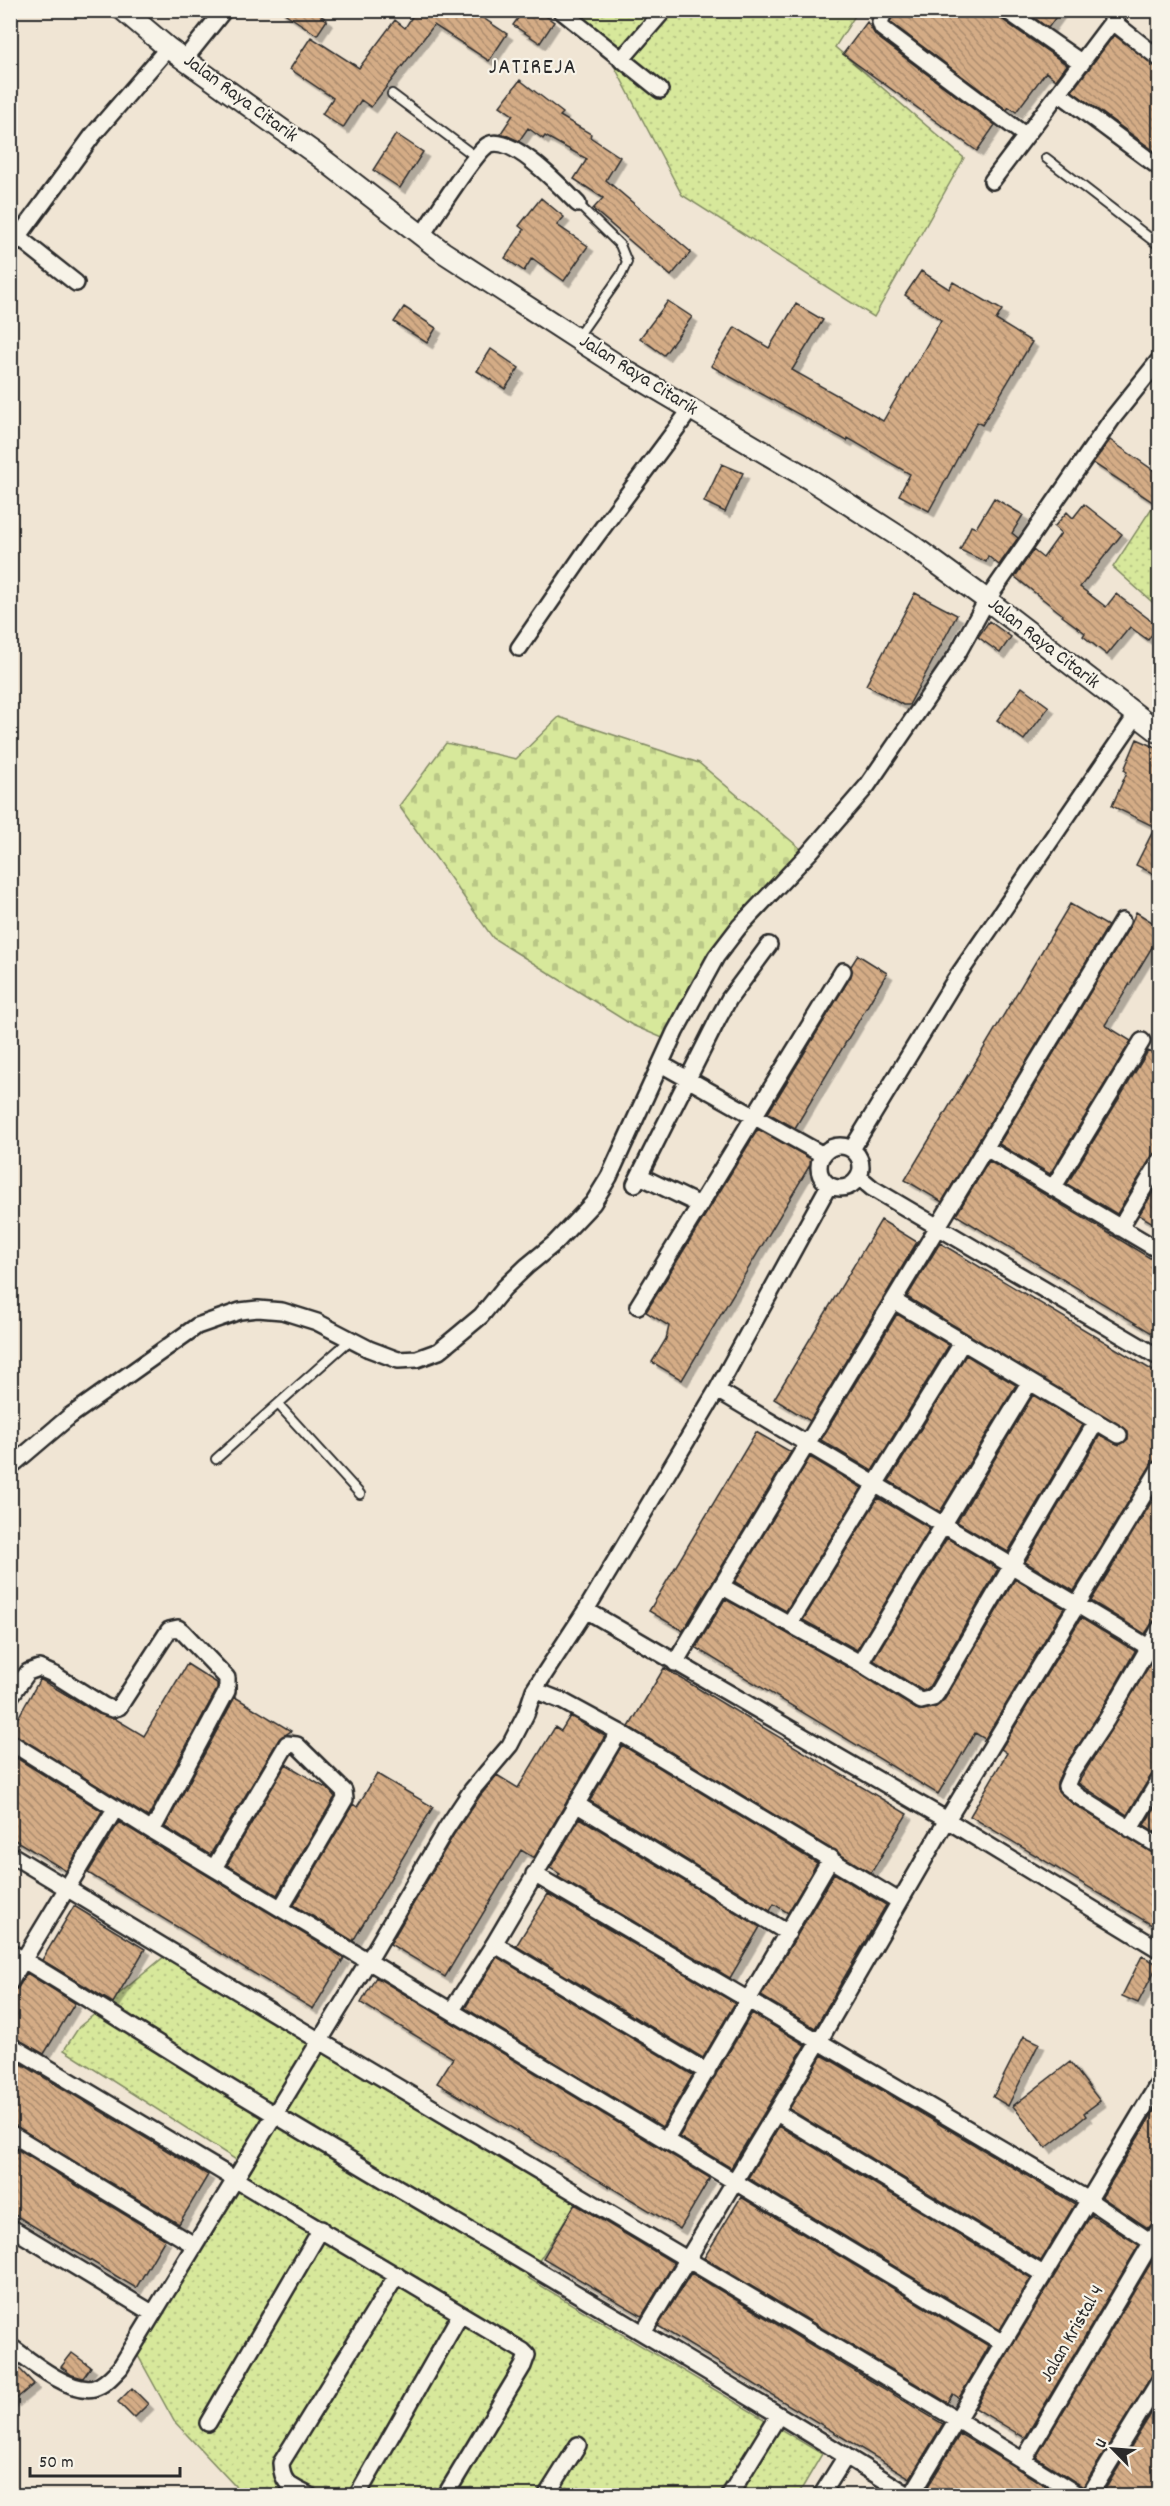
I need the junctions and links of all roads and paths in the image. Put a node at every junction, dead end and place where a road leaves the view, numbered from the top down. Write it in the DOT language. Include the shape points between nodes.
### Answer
graph roads {
  1 [pos="123,10"];
  2 [pos="224,10"];
  3 [pos="560,10"];
  4 [pos="664,10"];
  5 [pos="885,10"];
  6 [pos="1006,10"];
  7 [pos="1117,16"];
  8 [pos="176,54"];
  9 [pos="1160,59"];
  10 [pos="621,60"];
  11 [pos="1082,63"];
  12 [pos="660,90"];
  13 [pos="1059,93"];
  14 [pos="392,94"];
  15 [pos="1026,136"];
  16 [pos="476,157"];
  17 [pos="1046,158"];
  18 [pos="1160,168"];
  19 [pos="992,181"];
  20 [pos="578,204"];
  21 [pos="422,235"];
  22 [pos="14,243"];
  23 [pos="1160,246"];
  24 [pos="75,283"];
  25 [pos="576,339"];
  26 [pos="1160,359"];
  27 [pos="691,409"];
  28 [pos="987,600"];
  29 [pos="519,648"];
  30 [pos="1136,716"];
  31 [pos="1160,733"];
  32 [pos="1122,921"];
  33 [pos="769,945"];
  34 [pos="843,970"];
  35 [pos="1142,1041"];
  36 [pos="661,1065"];
  37 [pos="688,1078"];
  38 [pos="754,1116"];
  39 [pos="986,1148"];
  40 [pos="852,1149"];
  41 [pos="823,1155"];
  42 [pos="1160,1161"];
  43 [pos="859,1177"];
  44 [pos="829,1185"];
  45 [pos="1053,1188"];
  46 [pos="700,1205"];
  47 [pos="937,1227"];
  48 [pos="1120,1228"];
  49 [pos="1160,1251"];
  50 [pos="894,1301"];
  51 [pos="638,1306"];
  52 [pos="351,1339"];
  53 [pos="962,1343"];
  54 [pos="1160,1358"];
  55 [pos="1029,1383"];
  56 [pos="717,1390"];
  57 [pos="278,1404"];
  58 [pos="1096,1422"];
  59 [pos="1119,1435"];
  60 [pos="807,1444"];
  61 [pos="216,1459"];
  62 [pos="10,1467"];
  63 [pos="1160,1468"];
  64 [pos="876,1484"];
  65 [pos="360,1494"];
  66 [pos="942,1526"];
  67 [pos="1011,1566"];
  68 [pos="723,1587"];
  69 [pos="1077,1606"];
  70 [pos="586,1610"];
  71 [pos="790,1623"];
  72 [pos="1160,1628"];
  73 [pos="1154,1651"];
  74 [pos="675,1663"];
  75 [pos="860,1663"];
  76 [pos="534,1690"];
  77 [pos="10,1697"];
  78 [pos="619,1732"];
  79 [pos="10,1742"];
  80 [pos="1160,1779"];
  81 [pos="576,1804"];
  82 [pos="115,1809"];
  83 [pos="947,1820"];
  84 [pos="1130,1829"];
  85 [pos="152,1831"];
  86 [pos="1160,1846"];
  87 [pos="10,1854"];
  88 [pos="831,1858"];
  89 [pos="214,1868"];
  90 [pos="534,1875"];
  91 [pos="68,1888"];
  92 [pos="899,1901"];
  93 [pos="281,1908"];
  94 [pos="788,1933"];
  95 [pos="494,1944"];
  96 [pos="1160,1950"];
  97 [pos="17,1956"];
  98 [pos="369,1960"];
  99 [pos="10,1982"];
  100 [pos="748,2002"];
  101 [pos="452,2010"];
  102 [pos="320,2041"];
  103 [pos="818,2043"];
  104 [pos="10,2045"];
  105 [pos="707,2072"];
  106 [pos="1160,2081"];
  107 [pos="777,2113"];
  108 [pos="275,2115"];
  109 [pos="10,2133"];
  110 [pos="666,2140"];
  111 [pos="235,2179"];
  112 [pos="735,2181"];
  113 [pos="1087,2199"];
  114 [pos="10,2227"];
  115 [pos="1160,2228"];
  116 [pos="321,2229"];
  117 [pos="194,2245"];
  118 [pos="1155,2245"];
  119 [pos="687,2258"];
  120 [pos="1043,2274"];
  121 [pos="397,2275"];
  122 [pos="152,2313"];
  123 [pos="460,2315"];
  124 [pos="643,2333"];
  125 [pos="1003,2343"];
  126 [pos="10,2346"];
  127 [pos="1160,2380"];
  128 [pos="778,2416"];
  129 [pos="956,2419"];
  130 [pos="208,2423"];
  131 [pos="578,2445"];
  132 [pos="846,2456"];
  133 [pos="1023,2461"];
  134 [pos="310,2496"];
  135 [pos="357,2496"];
  136 [pos="445,2496"];
  137 [pos="546,2496"];
  138 [pos="729,2496"];
  139 [pos="821,2496"];
  140 [pos="910,2496"];
  141 [pos="1080,2496"];
  142 [pos="1089,2496"];
  1 -- 8 [label="street, Jalan Raya Citarik"];
  2 -- 8 [label="street"];
  3 -- 10 [label="street"];
  4 -- 10 [label="street"];
  5 -- 15 [label="street" via="882,28"];
  6 -- 11 [label="street"];
  7 -- 9 [label="street"];
  7 -- 11 [label="street"];
  8 -- 21 [label="street, Jalan Raya Citarik"];
  8 -- 22 [label="street" via="93,135"];
  10 -- 12 [label="street"];
  11 -- 13 [label="street"];
  13 -- 15 [label="street"];
  13 -- 18 [label="street"];
  14 -- 16 [label="lane"];
  15 -- 19 [label="street"];
  16 -- 20 [label="street" via="488,145 505,145 548,174"];
  16 -- 21 [label="street"];
  17 -- 23 [label="lane"];
  20 -- 25 [label="lane" via="620,244 627,262"];
  21 -- 25 [label="street, Jalan Raya Citarik"];
  22 -- 24 [label="street"];
  25 -- 27 [label="street, Jalan Raya Citarik"];
  26 -- 28 [label="street" via="1112,420"];
  27 -- 28 [label="street, Jalan Raya Citarik" via="909,543"];
  27 -- 29 [label="street"];
  28 -- 30 [label="street, Jalan Raya Citarik"];
  28 -- 36 [label="street" via="956,656 867,786 716,957"];
  30 -- 31 [label="street, Jalan Raya Citarik"];
  30 -- 40 [label="street" via="955,980"];
  32 -- 39 [label="street"];
  33 -- 37 [label="street" via="729,999"];
  34 -- 38 [label="street"];
  35 -- 45 [label="street"];
  36 -- 37 [label="street"];
  36 -- 52 [label="street" via="593,1203 555,1244 504,1288 481,1316 439,1351 417,1359 398,1360"];
  37 -- 38 [label="street"];
  37 -- 46 [label="street" via="638,1180"];
  38 -- 41 [label="street"];
  38 -- 46 [label="street"];
  39 -- 45 [label="street"];
  39 -- 47 [label="street"];
  40 -- 41 [label="street" via="836,1146"];
  40 -- 43 [label="street" via="862,1167"];
  41 -- 44 [label="street" via="819,1172"];
  42 -- 48 [label="street"];
  43 -- 44 [label="street" via="846,1188"];
  43 -- 47 [label="street"];
  44 -- 56 [label="street"];
  45 -- 48 [label="street"];
  46 -- 51 [label="street"];
  47 -- 50 [label="street"];
  47 -- 54 [label="street"];
  48 -- 49 [label="street"];
  50 -- 53 [label="street"];
  50 -- 60 [label="street"];
  52 -- 57 [label="lane"];
  52 -- 62 [label="street" via="282,1311 240,1311 197,1326 70,1416"];
  53 -- 55 [label="street"];
  53 -- 64 [label="street"];
  55 -- 58 [label="street"];
  55 -- 66 [label="street"];
  56 -- 60 [label="street"];
  56 -- 70 [label="street"];
  57 -- 61 [label="lane"];
  57 -- 65 [label="lane"];
  58 -- 59 [label="street"];
  58 -- 67 [label="street"];
  60 -- 64 [label="street"];
  60 -- 68 [label="street"];
  63 -- 69 [label="street"];
  64 -- 66 [label="street"];
  64 -- 71 [label="street"];
  66 -- 67 [label="street"];
  66 -- 75 [label="street"];
  67 -- 69 [label="street"];
  67 -- 75 [label="street" via="933,1698 921,1701"];
  68 -- 71 [label="street"];
  68 -- 74 [label="street"];
  69 -- 73 [label="street"];
  69 -- 83 [label="street"];
  70 -- 74 [label="street"];
  70 -- 76 [label="street"];
  71 -- 75 [label="street"];
  72 -- 73 [label="street"];
  73 -- 84 [label="street" via="1066,1786"];
  74 -- 83 [label="street"];
  76 -- 78 [label="street"];
  76 -- 98 [label="street" via="510,1745 446,1829"];
  77 -- 85 [label="street" via="28,1672 39,1668 104,1706 119,1707 166,1634 174,1628 182,1631 227,1678 227,1691"];
  78 -- 81 [label="street"];
  78 -- 88 [label="street"];
  79 -- 82 [label="street"];
  80 -- 84 [label="street"];
  81 -- 90 [label="street"];
  81 -- 94 [label="street"];
  82 -- 85 [label="street"];
  82 -- 91 [label="street"];
  83 -- 92 [label="street"];
  83 -- 96 [label="street"];
  84 -- 86 [label="street"];
  85 -- 89 [label="street"];
  87 -- 91 [label="street"];
  88 -- 92 [label="street"];
  88 -- 94 [label="street"];
  89 -- 93 [label="street"];
  89 -- 93 [label="street" via="287,1744 297,1745 345,1795 344,1803"];
  90 -- 95 [label="street"];
  90 -- 100 [label="street"];
  91 -- 97 [label="street"];
  91 -- 102 [label="street"];
  92 -- 103 [label="street"];
  93 -- 98 [label="street"];
  94 -- 100 [label="street"];
  95 -- 101 [label="street"];
  95 -- 105 [label="street"];
  97 -- 99 [label="street"];
  97 -- 108 [label="street"];
  98 -- 101 [label="street"];
  98 -- 102 [label="street"];
  100 -- 103 [label="street"];
  100 -- 105 [label="street"];
  101 -- 110 [label="street"];
  102 -- 108 [label="street"];
  102 -- 119 [label="street"];
  103 -- 107 [label="street"];
  103 -- 113 [label="street"];
  104 -- 111 [label="street"];
  105 -- 110 [label="street"];
  106 -- 113 [label="street"];
  107 -- 112 [label="street"];
  107 -- 120 [label="street"];
  108 -- 111 [label="street"];
  108 -- 124 [label="street"];
  109 -- 117 [label="street"];
  110 -- 112 [label="street"];
  111 -- 116 [label="street"];
  111 -- 117 [label="street"];
  112 -- 119 [label="street"];
  112 -- 125 [label="street"];
  113 -- 118 [label="street"];
  113 -- 120 [label="street"];
  114 -- 122 [label="street"];
  115 -- 118 [label="street, Jalan Kristal 4"];
  116 -- 121 [label="street"];
  116 -- 130 [label="street"];
  117 -- 122 [label="street"];
  118 -- 133 [label="street, Jalan Kristal 4"];
  119 -- 124 [label="street"];
  119 -- 129 [label="street"];
  120 -- 125 [label="street"];
  121 -- 123 [label="street"];
  121 -- 134 [label="street" via="281,2463 281,2474 287,2484"];
  122 -- 126 [label="street" via="120,2368 95,2388 84,2389 46,2372"];
  123 -- 135 [label="street"];
  123 -- 136 [label="street" via="527,2355"];
  124 -- 128 [label="street"];
  125 -- 129 [label="street"];
  127 -- 142 [label="street"];
  128 -- 132 [label="street"];
  128 -- 138 [label="street"];
  129 -- 133 [label="street"];
  129 -- 140 [label="street"];
  131 -- 137 [label="street"];
  132 -- 139 [label="street"];
  132 -- 140 [label="street"];
  133 -- 141 [label="street"];
}
